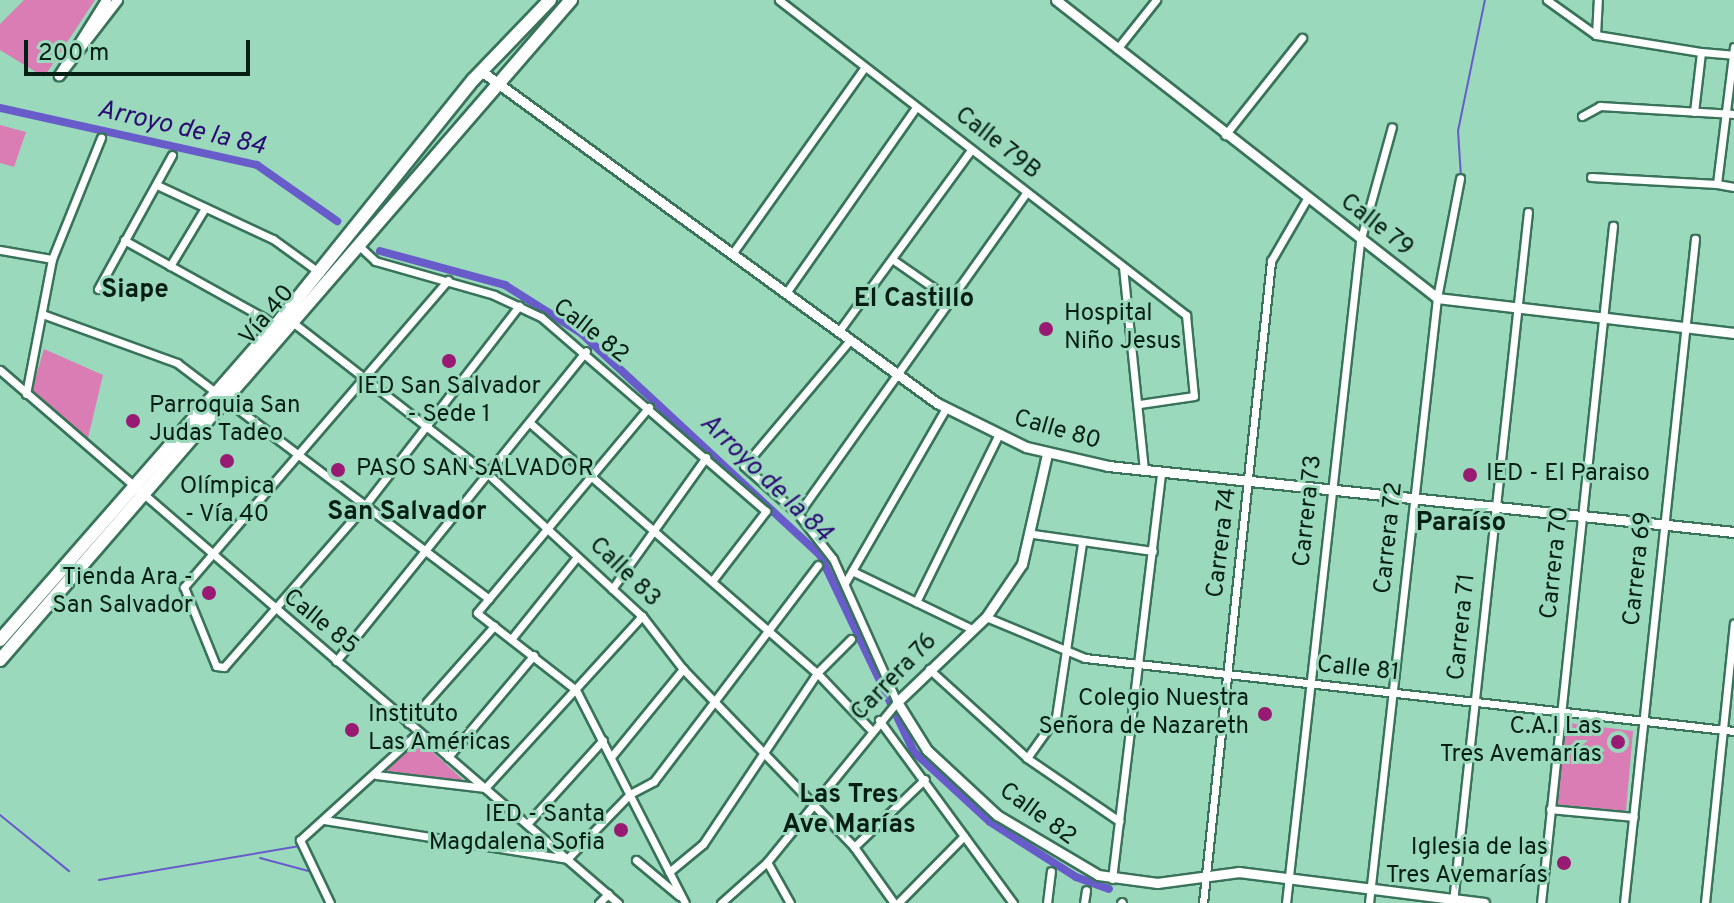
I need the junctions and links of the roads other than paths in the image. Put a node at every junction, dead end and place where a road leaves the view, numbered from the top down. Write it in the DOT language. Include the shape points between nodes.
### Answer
graph roads {
  1 [pos="106,0"];
  2 [pos="117,0"];
  3 [pos="550,0"];
  4 [pos="571,0"];
  5 [pos="779,0"];
  6 [pos="1056,0"];
  7 [pos="1156,0"];
  8 [pos="1547,0"];
  9 [pos="1598,0"];
  10 [pos="1596,35"];
  11 [pos="1302,38"];
  12 [pos="1734,47"];
  13 [pos="1117,49"];
  14 [pos="1701,52"];
  15 [pos="1733,55"];
  16 [pos="865,67"];
  17 [pos="481,71"];
  18 [pos="494,82"];
  19 [pos="916,107"];
  20 [pos="1694,112"];
  21 [pos="1731,114"];
  22 [pos="1582,116"];
  23 [pos="1392,127"];
  24 [pos="1225,135"];
  25 [pos="101,138"];
  26 [pos="971,150"];
  27 [pos="172,155"];
  28 [pos="1591,177"];
  29 [pos="1460,178"];
  30 [pos="1717,184"];
  31 [pos="157,185"];
  32 [pos="1734,187"];
  33 [pos="1026,193"];
  34 [pos="1308,197"];
  35 [pos="205,208"];
  36 [pos="1528,212"];
  37 [pos="1613,226"];
  38 [pos="1695,239"];
  39 [pos="124,240"];
  40 [pos="1360,242"];
  41 [pos="357,244"];
  42 [pos="0,250"];
  43 [pos="732,254"];
  44 [pos="52,259"];
  45 [pos="892,259"];
  46 [pos="170,266"];
  47 [pos="1123,267"];
  48 [pos="320,273"];
  49 [pos="448,280"];
  50 [pos="98,289"];
  51 [pos="786,293"];
  52 [pos="1437,298"];
  53 [pos="951,300"];
  54 [pos="519,306"];
  55 [pos="1518,309"];
  56 [pos="42,314"];
  57 [pos="1603,319"];
  58 [pos="284,323"];
  59 [pos="1685,328"];
  60 [pos="839,331"];
  61 [pos="1734,333"];
  62 [pos="850,340"];
  63 [pos="586,351"];
  64 [pos="0,370"];
  65 [pos="899,374"];
  66 [pos="365,380"];
  67 [pos="26,394"];
  68 [pos="222,396"];
  69 [pos="1140,404"];
  70 [pos="649,407"];
  71 [pos="946,408"];
  72 [pos="530,423"];
  73 [pos="429,428"];
  74 [pos="998,436"];
  75 [pos="1047,454"];
  76 [pos="706,457"];
  77 [pos="299,458"];
  78 [pos="1144,470"];
  79 [pos="1161,472"];
  80 [pos="589,474"];
  81 [pos="489,475"];
  82 [pos="1251,478"];
  83 [pos="1332,485"];
  84 [pos="137,494"];
  85 [pos="1415,496"];
  86 [pos="1496,505"];
  87 [pos="362,509"];
  88 [pos="798,514"];
  89 [pos="1582,515"];
  90 [pos="1664,524"];
  91 [pos="546,527"];
  92 [pos="652,530"];
  93 [pos="1734,532"];
  94 [pos="1033,534"];
  95 [pos="1082,542"];
  96 [pos="1153,551"];
  97 [pos="426,557"];
  98 [pos="577,557"];
  99 [pos="211,559"];
  100 [pos="818,565"];
  101 [pos="852,571"];
  102 [pos="712,581"];
  103 [pos="845,583"];
  104 [pos="612,589"];
  105 [pos="489,599"];
  106 [pos="916,602"];
  107 [pos="274,610"];
  108 [pos="642,616"];
  109 [pos="986,617"];
  110 [pos="1734,623"];
  111 [pos="494,626"];
  112 [pos="766,628"];
  113 [pos="972,629"];
  114 [pos="512,638"];
  115 [pos="851,639"];
  116 [pos="0,640"];
  117 [pos="534,655"];
  118 [pos="1069,655"];
  119 [pos="0,660"];
  120 [pos="336,661"];
  121 [pos="1139,666"];
  122 [pos="683,669"];
  123 [pos="929,669"];
  124 [pos="817,673"];
  125 [pos="1226,676"];
  126 [pos="1312,685"];
  127 [pos="576,690"];
  128 [pos="1393,693"];
  129 [pos="713,700"];
  130 [pos="896,703"];
  131 [pos="1475,704"];
  132 [pos="1560,714"];
  133 [pos="881,716"];
  134 [pos="1643,722"];
  135 [pos="408,723"];
  136 [pos="871,730"];
  137 [pos="1722,730"];
  138 [pos="1734,731"];
  139 [pos="419,732"];
  140 [pos="603,740"];
  141 [pos="763,750"];
  142 [pos="448,757"];
  143 [pos="611,757"];
  144 [pos="1027,758"];
  145 [pos="376,775"];
  146 [pos="925,779"];
  147 [pos="485,788"];
  148 [pos="630,794"];
  149 [pos="816,804"];
  150 [pos="1550,809"];
  151 [pos="1634,817"];
  152 [pos="324,820"];
  153 [pos="1119,821"];
  154 [pos="527,824"];
  155 [pos="964,836"];
  156 [pos="854,847"];
  157 [pos="567,859"];
  158 [pos="636,860"];
  159 [pos="767,862"];
  160 [pos="1051,871"];
  161 [pos="669,872"];
  162 [pos="1206,876"];
  163 [pos="1112,879"];
  164 [pos="1289,879"];
  165 [pos="1371,889"];
  166 [pos="1086,890"];
  167 [pos="608,894"];
  168 [pos="1454,901"];
  169 [pos="684,902"];
  170 [pos="1010,902"];
  171 [pos="330,903"];
  172 [pos="599,903"];
  173 [pos="618,903"];
  174 [pos="721,903"];
  175 [pos="790,903"];
  176 [pos="896,903"];
  177 [pos="1047,903"];
  178 [pos="1084,903"];
  179 [pos="1203,903"];
  180 [pos="1286,903"];
  181 [pos="1369,903"];
  182 [pos="1484,903"];
  183 [pos="1541,903"];
  184 [pos="1624,903"];
  185 [pos="1705,903"];
  1 -- 2 [label="street" via="59,75"];
  3 -- 17 [label="highway, Vía 40"];
  4 -- 18 [label="highway, Vía 40"];
  5 -- 16 [label="street, Calle 79B"];
  6 -- 13 [label="street, Calle 79"];
  7 -- 13 [label="street"];
  8 -- 10 [label="street"];
  9 -- 10 [label="street"];
  10 -- 14 [label="street"];
  11 -- 24 [label="street"];
  12 -- 15 [label="street"];
  13 -- 24 [label="street, Calle 79"];
  14 -- 15 [label="street"];
  14 -- 20 [label="street"];
  15 -- 21 [label="street"];
  16 -- 19 [label="street, Calle 79B"];
  16 -- 43 [label="street"];
  17 -- 18 [label="street, Calle 80"];
  17 -- 48 [label="highway, Vía 40"];
  18 -- 41 [label="highway, Vía 40"];
  18 -- 43 [label="street, Calle 80"];
  19 -- 26 [label="street, Calle 79B"];
  19 -- 51 [label="street"];
  20 -- 21 [label="street"];
  20 -- 22 [label="street" via="1600,106"];
  21 -- 30 [label="street"];
  23 -- 40 [label="street, Carrera 73"];
  24 -- 34 [label="street, Calle 79"];
  25 -- 44 [label="street"];
  26 -- 33 [label="street, Calle 79B"];
  26 -- 45 [label="street"];
  27 -- 31 [label="street"];
  28 -- 30 [label="street"];
  29 -- 52 [label="street, Carrera 72"];
  30 -- 32 [label="street"];
  31 -- 35 [label="street"];
  31 -- 39 [label="street"];
  33 -- 47 [label="street, Calle 79B"];
  33 -- 53 [label="street"];
  34 -- 40 [label="street, Calle 79"];
  34 -- 82 [label="street, Carrera 74" via="1271,261"];
  35 -- 46 [label="street"];
  35 -- 48 [label="street" via="273,239"];
  36 -- 55 [label="street, Carrera 71"];
  37 -- 57 [label="street, Carrera 70"];
  38 -- 59 [label="street, Carrera 69"];
  39 -- 46 [label="street, Calle 83"];
  39 -- 50 [label="street"];
  40 -- 52 [label="street, Calle 79"];
  40 -- 83 [label="street, Carrera 73"];
  41 -- 49 [label="street, Calle 82" via="375,261"];
  41 -- 58 [label="highway, Vía 40"];
  42 -- 44 [label="street"];
  43 -- 51 [label="street, Calle 80"];
  44 -- 56 [label="street"];
  45 -- 53 [label="street"];
  45 -- 60 [label="street"];
  46 -- 58 [label="street, Calle 83"];
  47 -- 69 [label="street"];
  47 -- 69 [label="street, Calle 79B" via="1188,320 1195,393"];
  48 -- 58 [label="highway, Vía 40"];
  49 -- 54 [label="street, Calle 82"];
  49 -- 66 [label="street"];
  51 -- 60 [label="street, Calle 80"];
  52 -- 55 [label="street, Calle 79"];
  52 -- 85 [label="street, Carrera 72"];
  53 -- 65 [label="street"];
  54 -- 63 [label="street, Calle 82"];
  54 -- 73 [label="street"];
  55 -- 57 [label="street, Calle 79"];
  55 -- 86 [label="street, Carrera 71"];
  56 -- 67 [label="street"];
  56 -- 68 [label="street" via="142,347"];
  57 -- 59 [label="street, Calle 79"];
  57 -- 89 [label="street, Carrera 70"];
  58 -- 66 [label="street, Calle 83"];
  58 -- 68 [label="highway, Vía 40"];
  59 -- 61 [label="street, Calle 79"];
  59 -- 90 [label="street, Carrera 69"];
  60 -- 62 [label="street, Calle 80"];
  62 -- 65 [label="street, Calle 80"];
  62 -- 88 [label="street, Calle 82" via="745,462"];
  63 -- 70 [label="street, Calle 82"];
  63 -- 72 [label="street"];
  64 -- 67 [label="street, Calle 85"];
  65 -- 71 [label="street, Calle 80"];
  65 -- 88 [label="street"];
  66 -- 73 [label="street, Calle 83"];
  66 -- 77 [label="street"];
  67 -- 84 [label="street, Calle 85"];
  68 -- 77 [label="street"];
  68 -- 84 [label="highway, Vía 40"];
  69 -- 78 [label="street"];
  70 -- 76 [label="street, Calle 82"];
  70 -- 80 [label="street"];
  71 -- 74 [label="street, Calle 80"];
  71 -- 101 [label="street"];
  72 -- 80 [label="street"];
  72 -- 81 [label="street"];
  73 -- 81 [label="street, Calle 83"];
  73 -- 87 [label="street"];
  74 -- 75 [label="street, Calle 80"];
  74 -- 106 [label="street"];
  75 -- 78 [label="street, Calle 80"];
  75 -- 94 [label="street, Carrera 76"];
  76 -- 92 [label="street"];
  76 -- 102 [label="street, Calle 82" via="766,511"];
  77 -- 87 [label="street"];
  77 -- 99 [label="street"];
  78 -- 79 [label="street, Calle 80"];
  79 -- 82 [label="street, Calle 80"];
  79 -- 96 [label="street"];
  80 -- 91 [label="street"];
  80 -- 92 [label="street"];
  81 -- 91 [label="street, Calle 83"];
  81 -- 97 [label="street"];
  82 -- 83 [label="street, Calle 80"];
  82 -- 125 [label="street, Carrera 74"];
  83 -- 85 [label="street, Calle 80"];
  83 -- 126 [label="street, Carrera 73"];
  84 -- 99 [label="street, Calle 85"];
  84 -- 116 [label="highway, Vía 40"];
  84 -- 119 [label="highway, Vía 40"];
  85 -- 86 [label="street, Calle 80"];
  85 -- 128 [label="street, Carrera 72"];
  86 -- 89 [label="street, Calle 80"];
  86 -- 131 [label="street, Carrera 71"];
  87 -- 97 [label="street"];
  87 -- 107 [label="street"];
  88 -- 103 [label="street, Calle 82"];
  89 -- 90 [label="street, Calle 80"];
  89 -- 132 [label="street, Carrera 70"];
  90 -- 93 [label="street, Calle 80"];
  90 -- 134 [label="street, Carrera 69"];
  91 -- 98 [label="street, Calle 83"];
  91 -- 105 [label="street"];
  92 -- 102 [label="street"];
  92 -- 104 [label="street"];
  94 -- 95 [label="street"];
  94 -- 109 [label="street, Carrera 76"];
  95 -- 96 [label="street"];
  95 -- 118 [label="street"];
  96 -- 121 [label="street"];
  97 -- 105 [label="street"];
  97 -- 120 [label="street"];
  98 -- 104 [label="street, Calle 83"];
  98 -- 114 [label="street"];
  99 -- 107 [label="street, Calle 85"];
  99 -- 107 [label="street" via="183,589 216,666 224,667"];
  100 -- 112 [label="street"];
  101 -- 103 [label="street"];
  101 -- 106 [label="street"];
  102 -- 112 [label="street"];
  103 -- 130 [label="street, Calle 82"];
  104 -- 108 [label="street, Calle 83"];
  105 -- 111 [label="street" via="477,613"];
  106 -- 113 [label="street"];
  107 -- 120 [label="street, Calle 85"];
  108 -- 122 [label="street, Calle 83"];
  108 -- 127 [label="street"];
  109 -- 113 [label="street, Carrera 76"];
  109 -- 118 [label="street, Calle 81"];
  110 -- 137 [label="street"];
  111 -- 114 [label="street"];
  111 -- 135 [label="street"];
  112 -- 124 [label="street"];
  112 -- 129 [label="street"];
  113 -- 123 [label="street, Carrera 76"];
  114 -- 117 [label="street"];
  115 -- 124 [label="street"];
  117 -- 127 [label="street"];
  117 -- 142 [label="street"];
  118 -- 121 [label="street, Calle 81"];
  118 -- 144 [label="street" via="1056,717"];
  120 -- 135 [label="street, Calle 85"];
  121 -- 125 [label="street, Calle 81"];
  121 -- 153 [label="street"];
  122 -- 129 [label="street, Calle 83"];
  122 -- 143 [label="street"];
  123 -- 130 [label="street, Carrera 76"];
  123 -- 144 [label="street"];
  124 -- 136 [label="street"];
  124 -- 141 [label="street"];
  125 -- 126 [label="street, Calle 81"];
  125 -- 162 [label="street, Carrera 74"];
  126 -- 128 [label="street, Calle 81"];
  126 -- 164 [label="street, Carrera 73"];
  127 -- 140 [label="street"];
  127 -- 147 [label="street"];
  128 -- 131 [label="street, Calle 81"];
  128 -- 165 [label="street, Carrera 72"];
  129 -- 141 [label="street, Calle 83"];
  129 -- 148 [label="street" via="654,781"];
  130 -- 133 [label="street, Carrera 76"];
  130 -- 163 [label="street, Calle 82" via="927,750 997,815 1072,865"];
  131 -- 132 [label="street, Calle 81"];
  131 -- 168 [label="street, Carrera 71"];
  132 -- 134 [label="street, Calle 81"];
  132 -- 150 [label="street, Carrera 70"];
  133 -- 136 [label="street, Carrera 76"];
  133 -- 146 [label="street"];
  134 -- 137 [label="street, Calle 81"];
  134 -- 151 [label="street, Carrera 69"];
  135 -- 139 [label="street, Calle 85"];
  136 -- 149 [label="street, Carrera 76"];
  137 -- 138 [label="street, Calle 81"];
  137 -- 185 [label="street"];
  139 -- 142 [label="street, Calle 85"];
  139 -- 145 [label="street"];
  140 -- 143 [label="street"];
  140 -- 154 [label="street"];
  141 -- 149 [label="street, Calle 83"];
  141 -- 161 [label="street" via="703,844"];
  142 -- 147 [label="street, Calle 85"];
  143 -- 148 [label="street"];
  144 -- 153 [label="street"];
  145 -- 147 [label="street"];
  145 -- 152 [label="street"];
  146 -- 155 [label="street"];
  146 -- 156 [label="street"];
  147 -- 154 [label="street, Calle 85"];
  148 -- 157 [label="street"];
  148 -- 161 [label="street"];
  149 -- 156 [label="street, Calle 83"];
  149 -- 159 [label="street, Carrera 76"];
  150 -- 151 [label="street"];
  150 -- 183 [label="street, Carrera 70"];
  151 -- 184 [label="street, Carrera 69"];
  152 -- 157 [label="street"];
  152 -- 171 [label="street" via="300,840"];
  153 -- 163 [label="street"];
  154 -- 157 [label="street, Calle 85"];
  155 -- 170 [label="street"];
  155 -- 176 [label="street"];
  156 -- 176 [label="street, Calle 83"];
  157 -- 167 [label="street, Calle 85"];
  158 -- 169 [label="street"];
  159 -- 174 [label="street, Carrera 76"];
  159 -- 175 [label="street"];
  160 -- 177 [label="street"];
  161 -- 169 [label="street"];
  162 -- 163 [label="street, Calle 82" via="1157,883"];
  162 -- 164 [label="street, Calle 82"];
  162 -- 179 [label="street, Carrera 74"];
  164 -- 165 [label="street, Calle 82"];
  164 -- 180 [label="street, Carrera 73"];
  165 -- 168 [label="street, Calle 82"];
  165 -- 181 [label="street, Carrera 72"];
  166 -- 178 [label="street"];
  167 -- 172 [label="street"];
  167 -- 173 [label="street, Calle 85"];
  168 -- 182 [label="street, Calle 82"];
}
